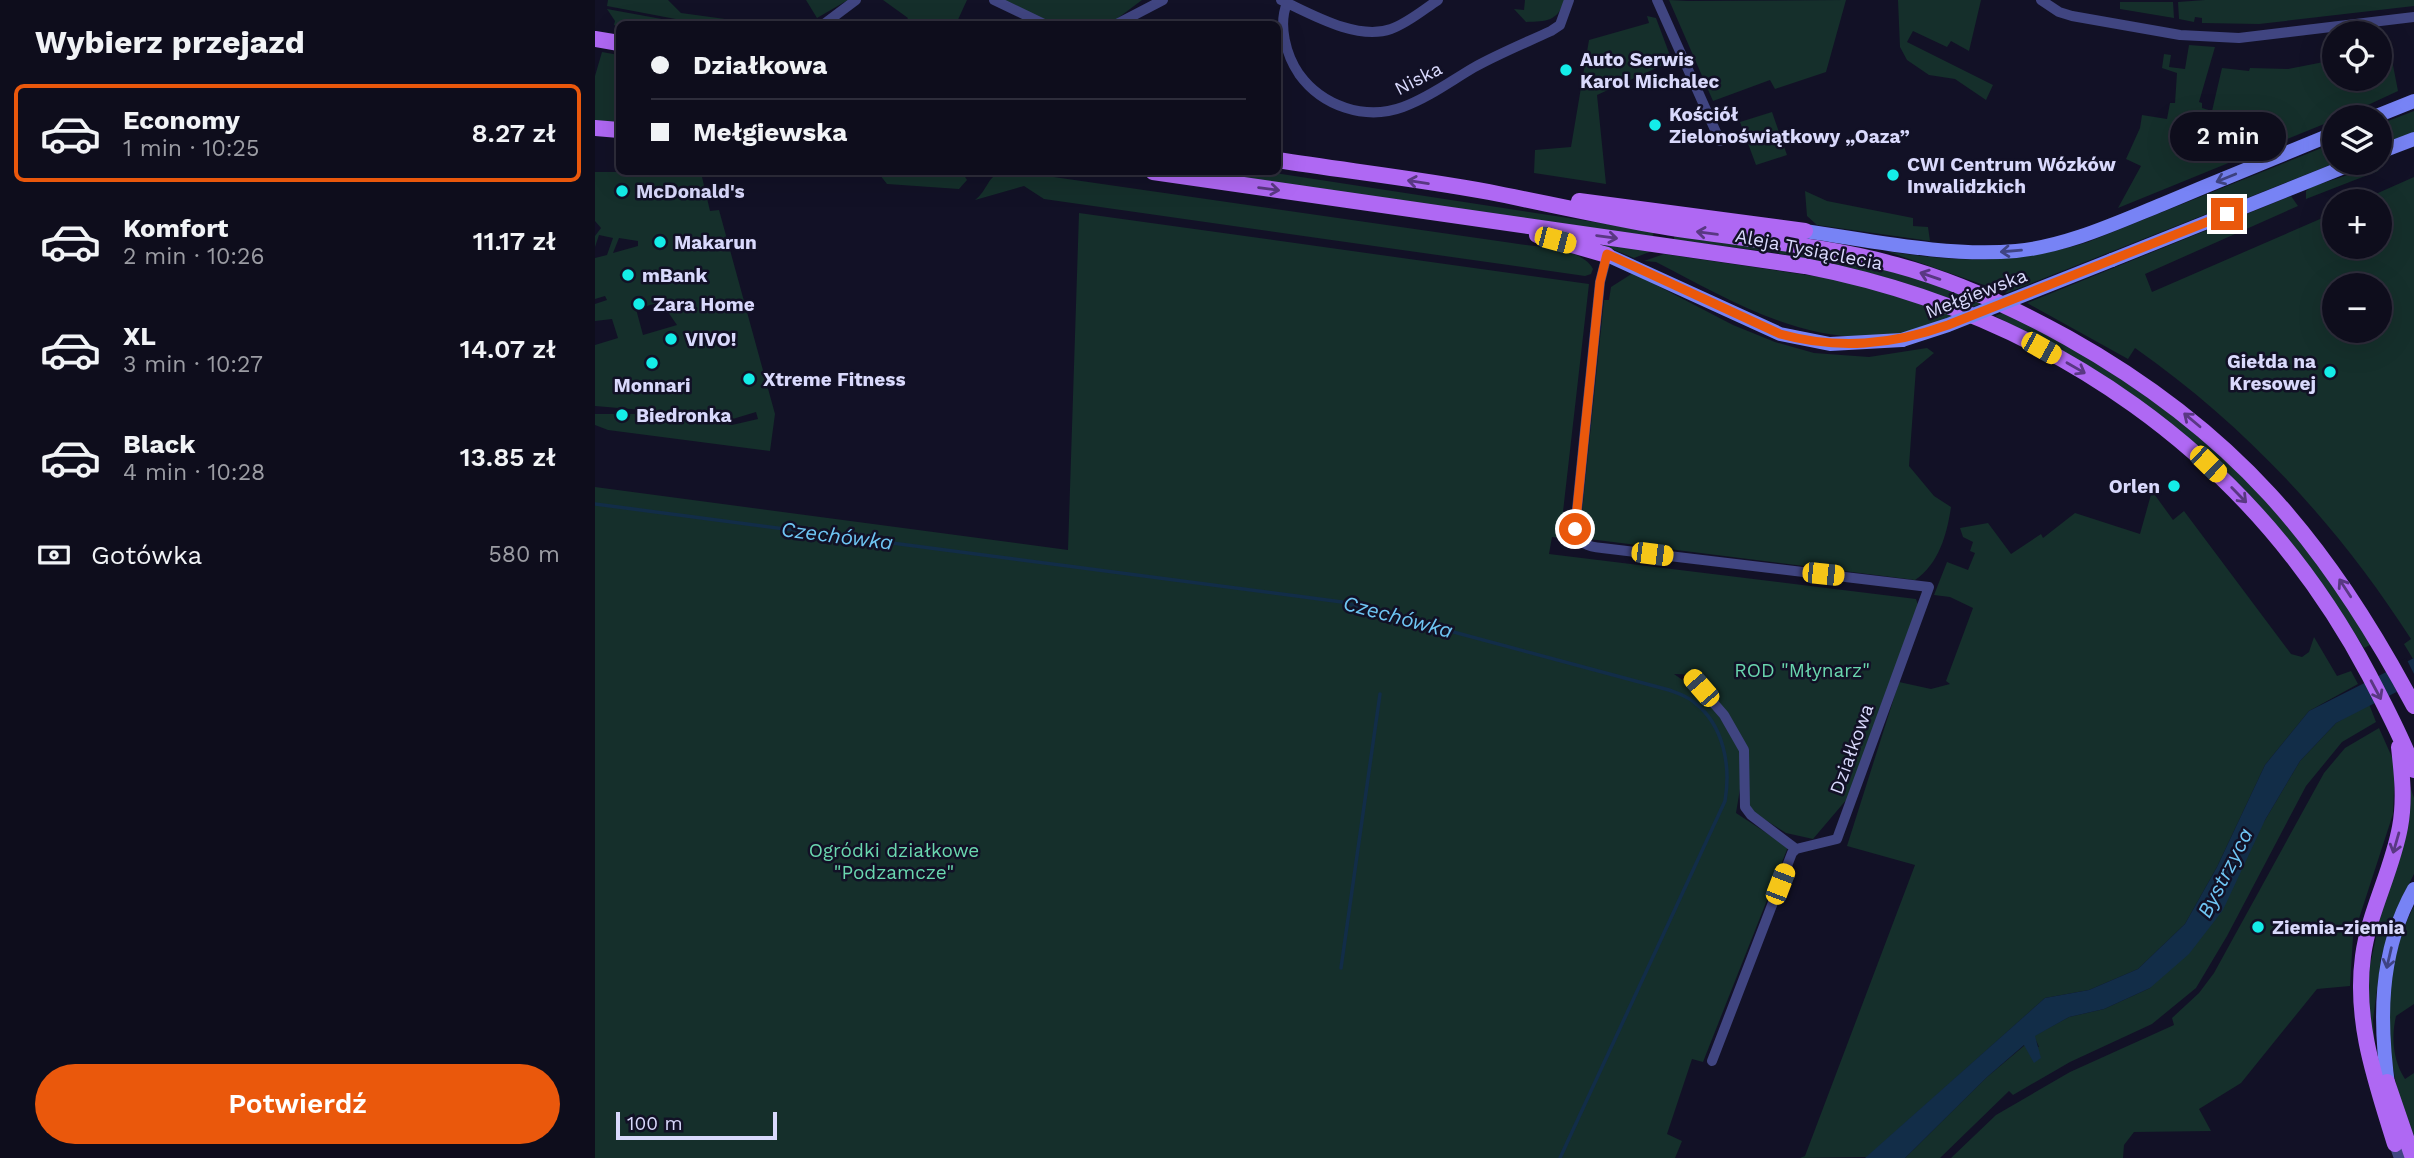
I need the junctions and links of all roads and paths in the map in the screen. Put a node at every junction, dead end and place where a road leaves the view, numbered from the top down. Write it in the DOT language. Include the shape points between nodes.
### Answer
graph roads {
  1 [pos="856,0"];
  2 [pos="994,0"];
  3 [pos="1163,0"];
  4 [pos="1438,0"];
  5 [pos="1569,0"];
  6 [pos="1657,0"];
  7 [pos="2041,0"];
  8 [pos="1284,1"];
  9 [pos="2414,17"];
  10 [pos="828,21"];
  11 [pos="1038,21"];
  12 [pos="1123,21"];
  13 [pos="595,38"];
  14 [pos="616,42"];
  15 [pos="2414,101"];
  16 [pos="2392,110"];
  17 [pos="595,128"];
  18 [pos="616,130"];
  19 [pos="2322,139"];
  20 [pos="2414,139"];
  21 [pos="1720,141"];
  22 [pos="2392,147"];
  23 [pos="1281,161"];
  24 [pos="1174,175"];
  25 [pos="2324,175"];
  26 [pos="1486,192"];
  27 [pos="1467,217"];
  28 [pos="1805,231"];
  29 [pos="1607,254"];
  30 [pos="1691,677"];
  31 [pos="2414,706"];
  32 [pos="2396,727"];
  33 [pos="2414,771"];
  34 [pos="1796,849"];
  35 [pos="2413,892"];
  36 [pos="1712,1061"];
  37 [pos="2387,1082"];
  38 [pos="2397,1151"];
  39 [pos="2413,1158"];
  1 -- 10 [label="street"];
  2 -- 11 [label="street"];
  3 -- 12 [label="street"];
  4 -- 8 [label="street" via="1407,22 1381,31 1349,27"];
  5 -- 8 [label="street, Niska" via="1560,25 1551,31 1413,102 1380,111 1339,106 1313,93 1295,68 1286,44"];
  6 -- 21 [label="street"];
  7 -- 9 [label="street" via="2073,16 2201,37 2262,37"];
  13 -- 14 [label="main road"];
  15 -- 16 [label="main road"];
  17 -- 18 [label="main road"];
  19 -- 28 [label="main road, Mełgiewska, one-way" via="2072,239 2028,249 1952,251"];
  20 -- 22 [label="main road"];
  26 -- 23 [label="main road, Aleja Tysiąclecia, one-way"];
  24 -- 27 [label="main road, Aleja Tysiąclecia, one-way"];
  25 -- 29 [label="main road, Mełgiewska, bridge" via="1902,340 1840,344 1780,334"];
  26 -- 28 [label="main road"];
  31 -- 26 [label="main road, Aleja Tysiąclecia, one-way" via="2318,550 2278,502 2225,449 2156,392 2032,318 1944,280 1870,258 1661,226"];
  27 -- 29 [label="main road"];
  27 -- 32 [label="main road, Aleja Tysiąclecia, one-way" via="1841,273 1944,304 2014,334 2154,417 2196,452 2279,537 2329,605"];
  29 -- 34 [label="street, Działkowa" via="1600,282 1575,529 1580,540 1592,547 1929,587 1837,839"];
  30 -- 34 [label="street" via="1724,715 1744,750 1745,807"];
  32 -- 33 [label="main road, Aleja Tysiąclecia"];
  32 -- 38 [label="main road, one-way" via="2403,785 2400,828 2367,938 2361,983 2365,1042"];
  34 -- 36 [label="street"];
  35 -- 37 [label="main road, one-way" via="2392,947 2383,990"];
  37 -- 38 [label="main road"];
  37 -- 39 [label="main road"];
}
